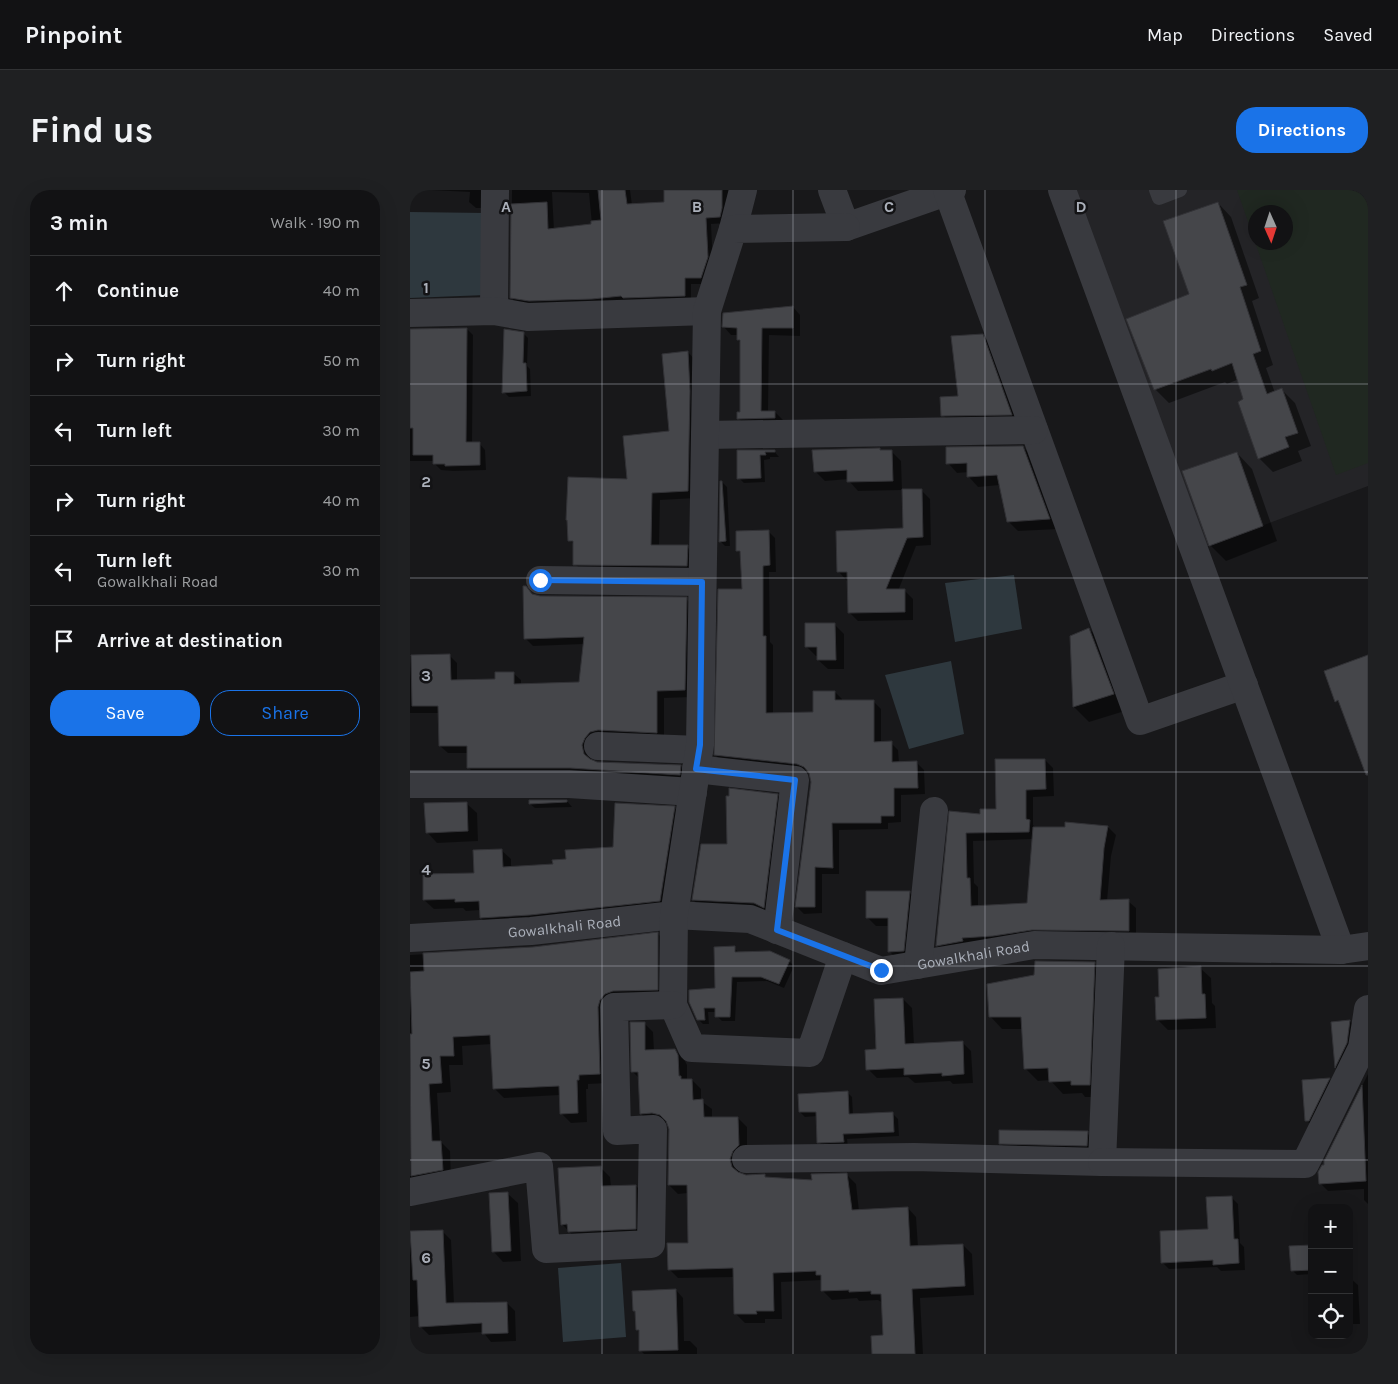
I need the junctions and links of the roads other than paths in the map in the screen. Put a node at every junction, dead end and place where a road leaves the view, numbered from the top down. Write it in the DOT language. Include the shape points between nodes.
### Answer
graph roads {
  1 [pos="495,190"];
  2 [pos="743,190"];
  3 [pos="832,190"];
  4 [pos="1062,190"];
  5 [pos="1156,190"];
  6 [pos="1180,190"];
  7 [pos="949,191"];
  8 [pos="846,227"];
  9 [pos="733,229"];
  10 [pos="494,311"];
  11 [pos="707,311"];
  12 [pos="410,312"];
  13 [pos="1034,430"];
  14 [pos="705,435"];
  15 [pos="540,580"];
  16 [pos="702,582"];
  17 [pos="1244,685"];
  18 [pos="598,746"];
  19 [pos="696,770"];
  20 [pos="410,784"];
  21 [pos="934,811"];
  22 [pos="674,915"];
  23 [pos="777,930"];
  24 [pos="410,938"];
  25 [pos="1111,946"];
  26 [pos="1359,953"];
  27 [pos="844,956"];
  28 [pos="918,964"];
  29 [pos="673,1005"];
  30 [pos="1368,1009"];
  31 [pos="746,1159"];
  32 [pos="1102,1162"];
  33 [pos="410,1192"];
  1 -- 10 [label="street"];
  2 -- 9 [label="street"];
  3 -- 8 [label="street"];
  4 -- 17 [label="street"];
  5 -- 6 [label="lane" via="1159,198"];
  7 -- 8 [label="street"];
  7 -- 13 [label="street"];
  8 -- 9 [label="street"];
  9 -- 11 [label="street"];
  10 -- 11 [label="street" via="528,317"];
  10 -- 12 [label="street"];
  11 -- 14 [label="street"];
  13 -- 14 [label="street"];
  13 -- 17 [label="street" via="1140,721"];
  14 -- 16 [label="street"];
  15 -- 16 [label="street"];
  16 -- 19 [label="street"];
  17 -- 26 [label="street"];
  18 -- 19 [label="street"];
  19 -- 20 [label="street" via="569,784"];
  19 -- 22 [label="street"];
  19 -- 23 [label="street" via="795,780"];
  21 -- 28 [label="street"];
  22 -- 23 [label="street, Gowalkhali Road" via="750,919"];
  22 -- 24 [label="street, Gowalkhali Road" via="531,932"];
  22 -- 29 [label="street"];
  23 -- 27 [label="street, Gowalkhali Road"];
  25 -- 26 [label="street, Gowalkhali Road"];
  25 -- 28 [label="street, Gowalkhali Road" via="1034,945"];
  25 -- 32 [label="street"];
  27 -- 28 [label="street, Gowalkhali Road" via="881,970"];
  27 -- 29 [label="street" via="810,1053 692,1048"];
  29 -- 33 [label="street" via="614,1006 617,1131 652,1129 651,1244 546,1249 539,1166"];
  30 -- 32 [label="street" via="1362,1048 1305,1164"];
  31 -- 32 [label="street" via="914,1156"];
}
